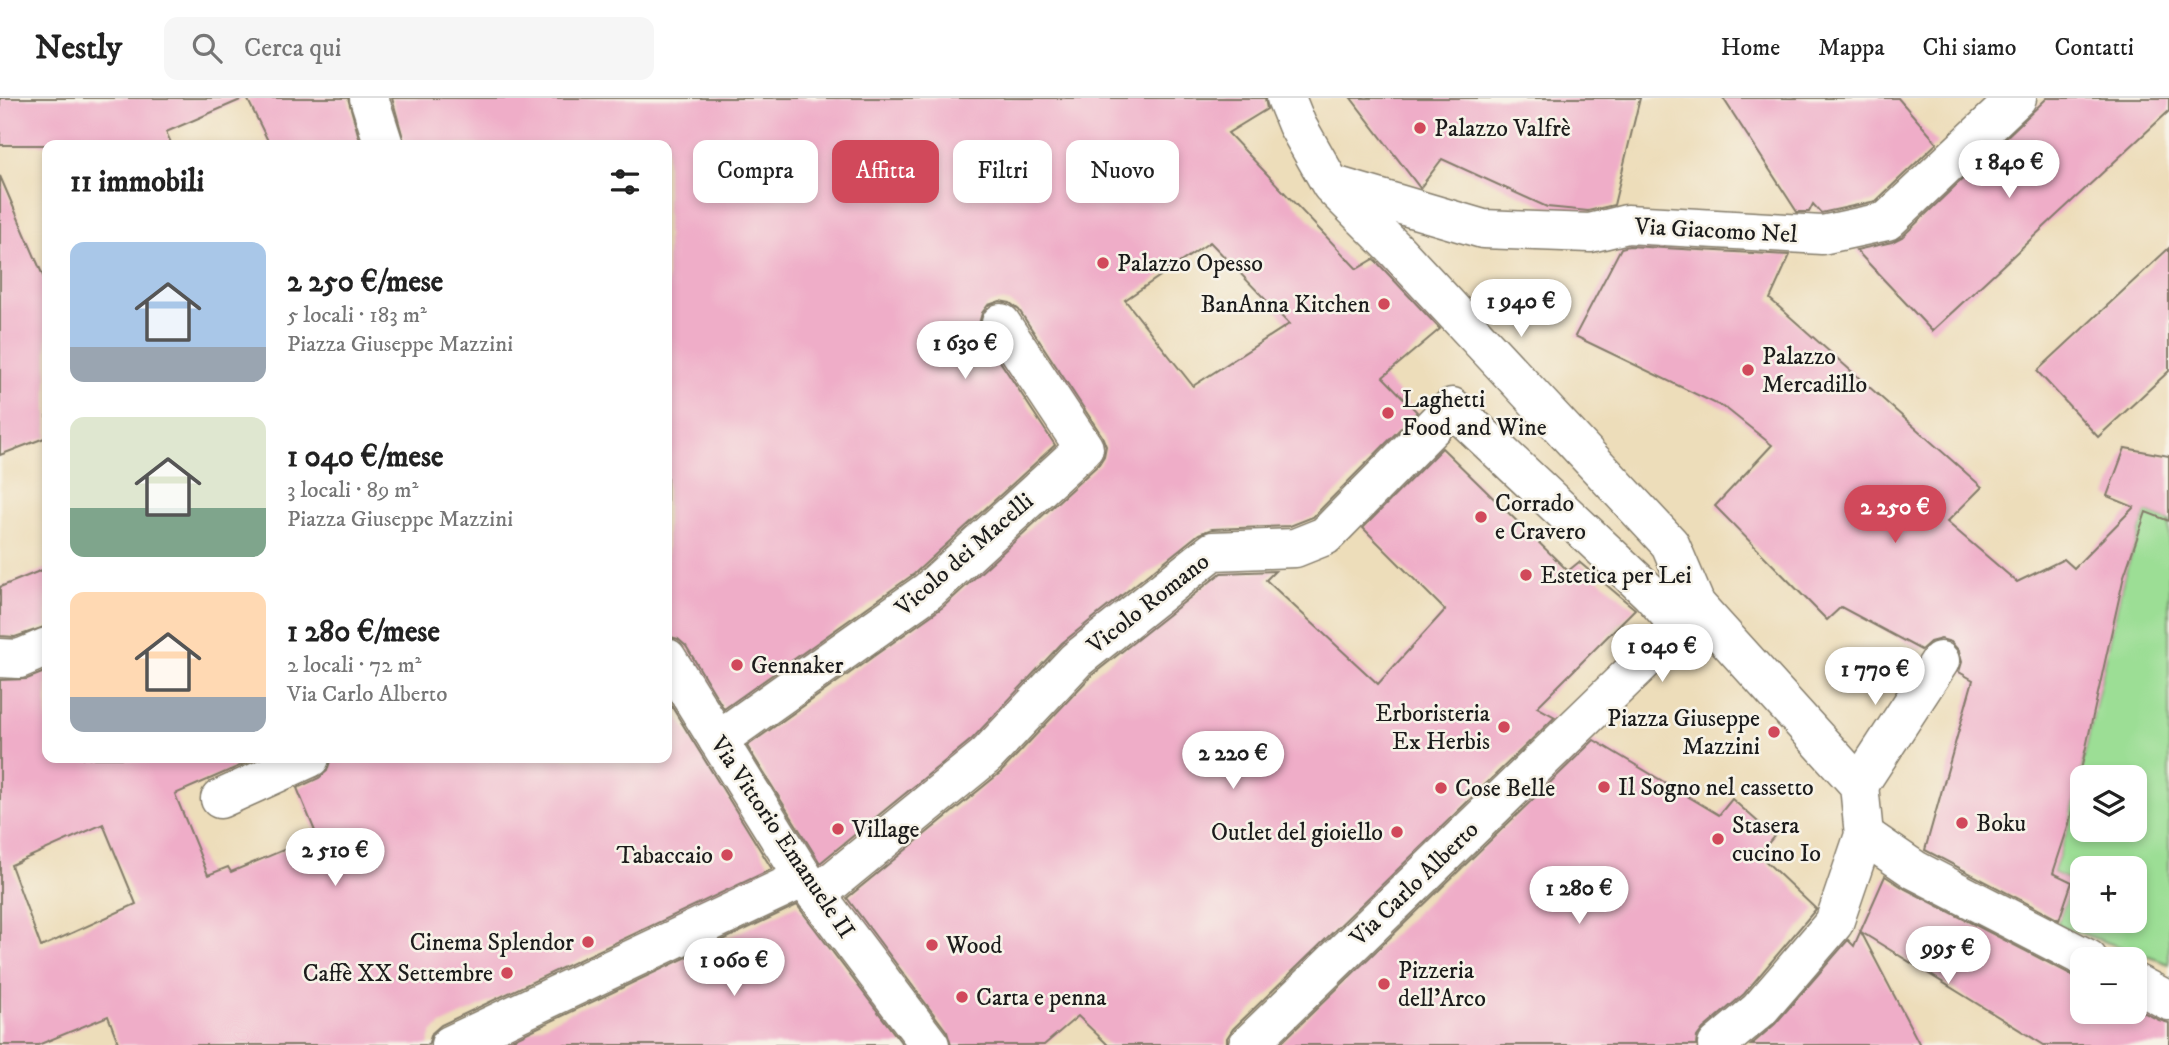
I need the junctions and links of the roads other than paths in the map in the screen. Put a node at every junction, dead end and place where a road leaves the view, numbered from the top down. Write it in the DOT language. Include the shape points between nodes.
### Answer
graph roads {
  1 [pos="369,98"];
  2 [pos="1286,98"];
  3 [pos="2017,98"];
  4 [pos="382,140"];
  5 [pos="1331,185"];
  6 [pos="1001,323"];
  7 [pos="1688,615"];
  8 [pos="42,649"];
  9 [pos="0,658"];
  10 [pos="1940,662"];
  11 [pos="672,666"];
  12 [pos="718,740"];
  13 [pos="299,763"];
  14 [pos="1860,785"];
  15 [pos="220,799"];
  16 [pos="1864,835"];
  17 [pos="810,887"];
  18 [pos="2070,950"];
  19 [pos="2147,989"];
  20 [pos="2169,1001"];
  21 [pos="450,1045"];
  22 [pos="930,1045"];
  23 [pos="1248,1045"];
  24 [pos="1717,1045"];
  1 -- 4 [label="street"];
  2 -- 5 [label="street"];
  3 -- 5 [label="street, Via Giacomo Nel" via="1887,221 1822,235 1627,224 1590,233 1483,229"];
  5 -- 7 [label="street" via="1670,544"];
  6 -- 12 [label="street, Vicolo dei Macelli" via="1084,448 928,590"];
  7 -- 14 [label="street"];
  7 -- 17 [label="street, Vicolo Romano" via="1650,593 1452,407 1325,536 1295,548 1213,551 1076,660 987,755"];
  7 -- 23 [label="street, Via Carlo Alberto"];
  8 -- 9 [label="street" via="19,659"];
  10 -- 14 [label="street"];
  11 -- 12 [label="street, Via Vittorio Emanuele II"];
  12 -- 17 [label="street, Via Vittorio Emanuele II"];
  13 -- 15 [label="street"];
  14 -- 16 [label="street"];
  16 -- 18 [label="street" via="1915,870"];
  16 -- 24 [label="street" via="1834,923 1759,1010"];
  17 -- 21 [label="street, Vicolo Romano"];
  17 -- 22 [label="street, Via Vittorio Emanuele II"];
  19 -- 20 [label="street"];
}
